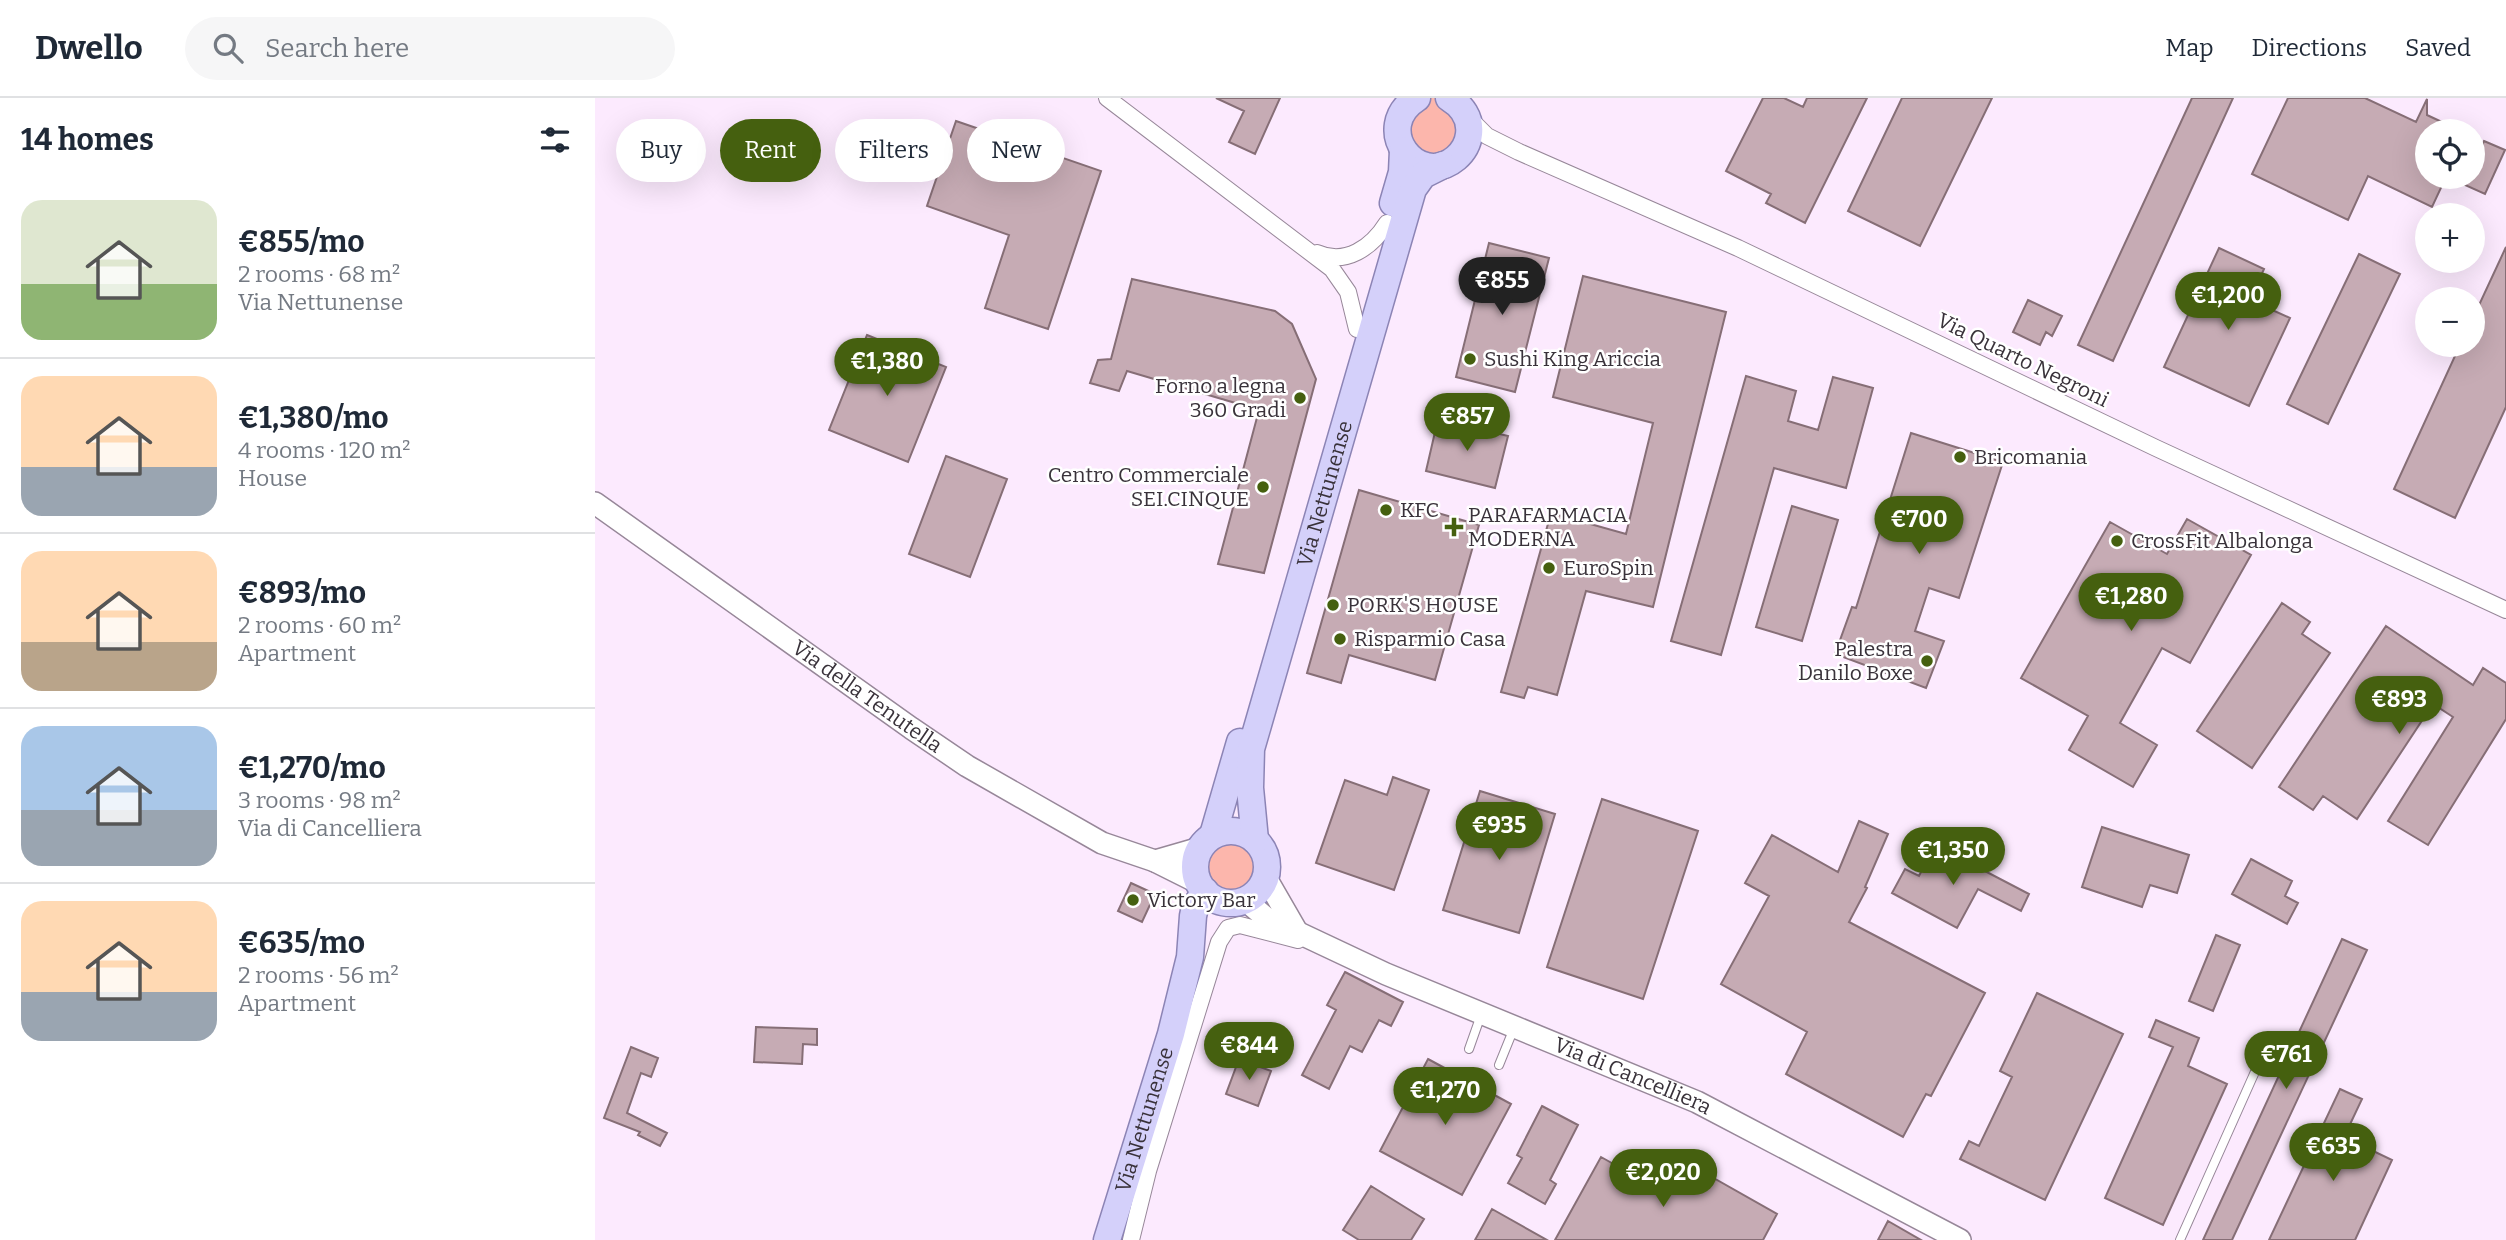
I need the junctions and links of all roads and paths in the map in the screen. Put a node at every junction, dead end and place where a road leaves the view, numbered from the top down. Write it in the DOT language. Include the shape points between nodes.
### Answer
graph roads {
  1 [pos="1107,98"];
  2 [pos="1417,98"];
  3 [pos="1453,101"];
  4 [pos="1466,147"];
  5 [pos="1403,150"];
  6 [pos="1519,152"];
  7 [pos="1443,165"];
  8 [pos="1387,223"];
  9 [pos="1307,248"];
  10 [pos="1357,329"];
  11 [pos="595,503"];
  12 [pos="2506,610"];
  13 [pos="1255,840"];
  14 [pos="1207,842"];
  15 [pos="1155,861"];
  16 [pos="1266,878"];
  17 [pos="1202,887"];
  18 [pos="1238,902"];
  19 [pos="1302,934"];
  20 [pos="1190,957"];
  21 [pos="1482,1013"];
  22 [pos="1514,1026"];
  23 [pos="1469,1049"];
  24 [pos="1499,1065"];
  25 [pos="2257,1065"];
  26 [pos="1107,1240"];
  27 [pos="1131,1240"];
  28 [pos="1961,1240"];
  29 [pos="2180,1240"];
  1 -- 9 [label="street"];
  2 -- 5 [label="main road, Via Nettunense" via="1399,118"];
  3 -- 4 [label="main road" via="1469,129"];
  3 -- 6 [label="street, Via Quarto Negroni" via="1481,131"];
  4 -- 6 [label="street, Via Quarto Negroni"];
  4 -- 7 [label="main road, Via Nettunense"];
  5 -- 7 [label="main road" via="1421,164"];
  5 -- 8 [label="main road, Via Nettunense" via="1402,172"];
  6 -- 12 [label="street, Via Quarto Negroni" via="1738,247"];
  7 -- 13 [label="main road, Via Nettunense" via="1423,175 1413,189 1251,749 1249,788"];
  8 -- 9 [label="street" via="1372,243 1351,255 1331,257"];
  8 -- 10 [label="main road, Via Nettunense"];
  9 -- 10 [label="street" via="1345,285"];
  10 -- 14 [label="main road, Via Nettunense"];
  11 -- 15 [label="street, Via della Tenutella" via="967,766 1102,843"];
  13 -- 14 [label="main road" via="1224,831"];
  13 -- 16 [label="main road, Via Nettunense" via="1266,858"];
  14 -- 15 [label="street"];
  14 -- 17 [label="main road, Via Nettunense" via="1195,865"];
  15 -- 17 [label="street, Via della Tenutella"];
  16 -- 18 [label="main road, Via Nettunense" via="1258,892"];
  16 -- 19 [label="street"];
  17 -- 18 [label="main road" via="1212,898"];
  17 -- 20 [label="main road, Via Nettunense" via="1193,916"];
  18 -- 19 [label="street, Via di Cancelliera"];
  18 -- 20 [label="main road, Via Nettunense" via="1209,925"];
  19 -- 21 [label="street, Via di Cancelliera"];
  19 -- 27 [label="street" via="1298,940 1240,925 1228,928 1219,942"];
  20 -- 26 [label="main road, Via Nettunense"];
  21 -- 22 [label="street, Via di Cancelliera"];
  21 -- 23 [label="lane"];
  22 -- 24 [label="lane"];
  22 -- 28 [label="street, Via di Cancelliera" via="1705,1105"];
  25 -- 29 [label="lane"];
}
